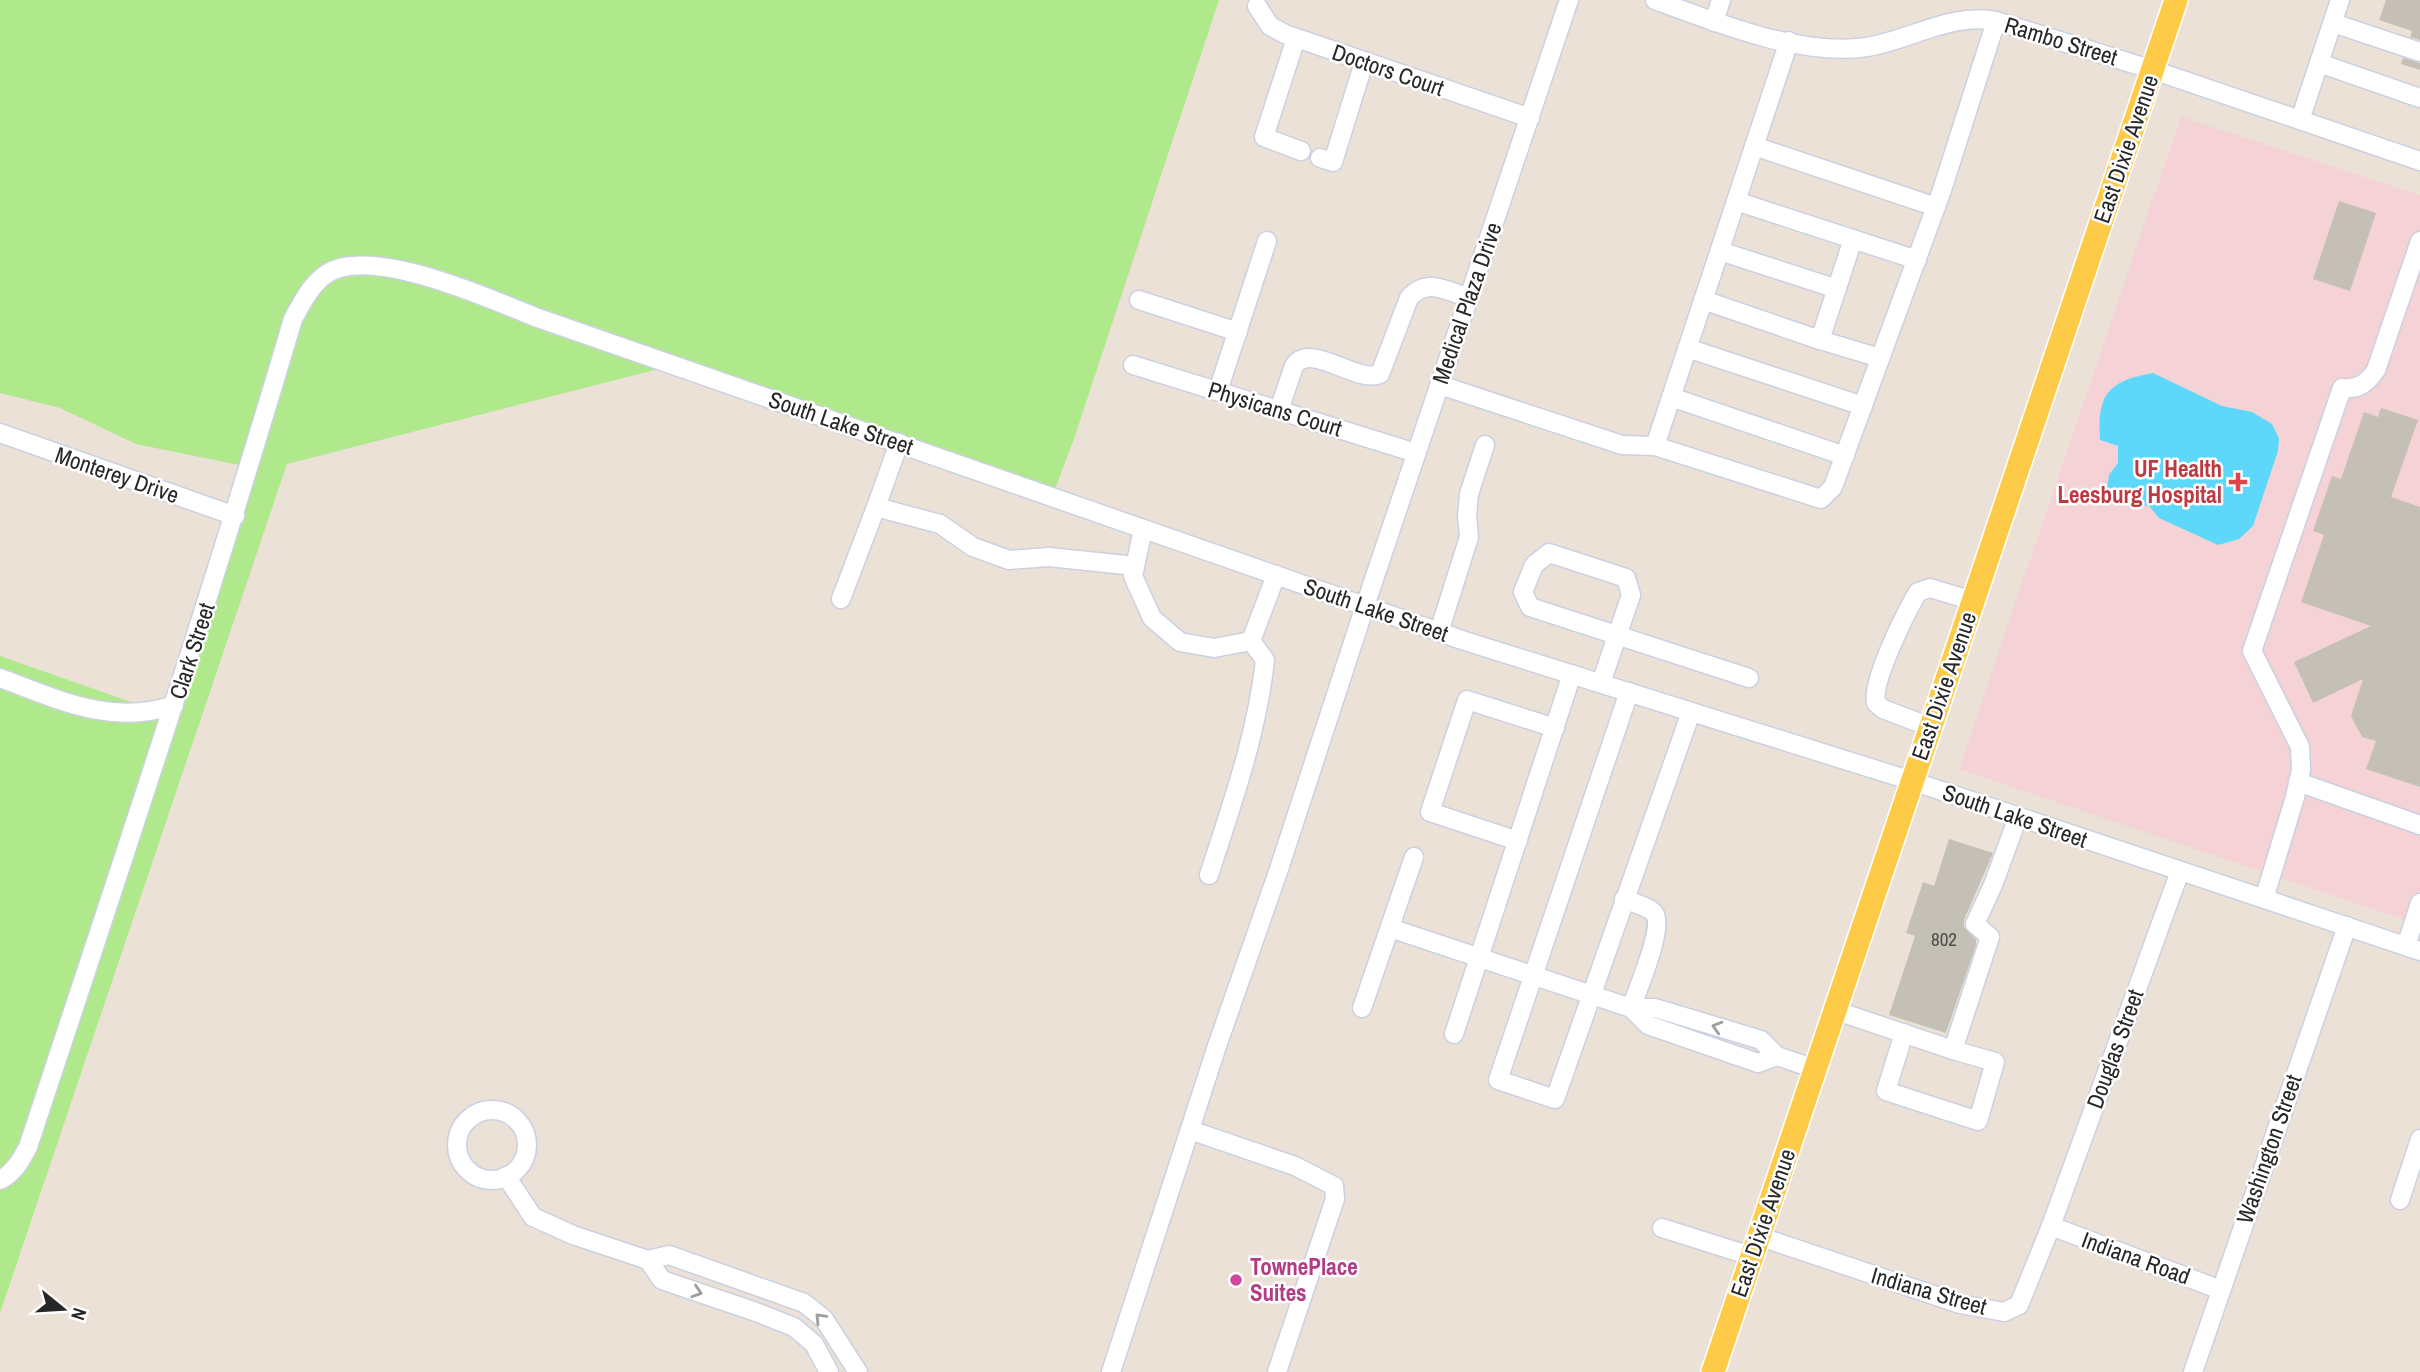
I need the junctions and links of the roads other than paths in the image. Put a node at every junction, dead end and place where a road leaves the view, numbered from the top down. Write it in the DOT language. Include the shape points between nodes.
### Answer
graph roads {
  1 [pos="1569,0"];
  2 [pos="1655,0"];
  3 [pos="1721,0"];
  4 [pos="2176,0"];
  5 [pos="2340,0"];
  6 [pos="1257,6"];
  7 [pos="1996,21"];
  8 [pos="1714,22"];
  9 [pos="2333,23"];
  10 [pos="1296,38"];
  11 [pos="1789,41"];
  12 [pos="2420,52"];
  13 [pos="1364,62"];
  14 [pos="2319,63"];
  15 [pos="2152,70"];
  16 [pos="2420,97"];
  17 [pos="1530,118"];
  18 [pos="2300,120"];
  19 [pos="1755,146"];
  20 [pos="1301,151"];
  21 [pos="1320,158"];
  22 [pos="2420,160"];
  23 [pos="1736,201"];
  24 [pos="1936,207"];
  25 [pos="1853,239"];
  26 [pos="1267,241"];
  27 [pos="2420,241"];
  28 [pos="1720,251"];
  29 [pos="1917,260"];
  30 [pos="336,270"];
  31 [pos="1836,289"];
  32 [pos="1469,298"];
  33 [pos="1139,300"];
  34 [pos="1703,300"];
  35 [pos="1238,332"];
  36 [pos="1820,340"];
  37 [pos="1687,348"];
  38 [pos="1880,358"];
  39 [pos="1133,365"];
  40 [pos="1440,385"];
  41 [pos="1218,391"];
  42 [pos="1671,397"];
  43 [pos="1863,406"];
  44 [pos="1279,410"];
  45 [pos="0,433"];
  46 [pos="899,443"];
  47 [pos="1485,444"];
  48 [pos="1655,446"];
  49 [pos="1416,453"];
  50 [pos="1845,456"];
  51 [pos="876,507"];
  52 [pos="235,516"];
  53 [pos="1143,529"];
  54 [pos="1135,566"];
  55 [pos="1276,575"];
  56 [pos="841,599"];
  57 [pos="1973,601"];
  58 [pos="1365,606"];
  59 [pos="1439,632"];
  60 [pos="1617,637"];
  61 [pos="1251,641"];
  62 [pos="1572,674"];
  63 [pos="0,678"];
  64 [pos="1749,678"];
  65 [pos="1601,683"];
  66 [pos="1629,692"];
  67 [pos="174,705"];
  68 [pos="1690,712"];
  69 [pos="1930,727"];
  70 [pos="1555,728"];
  71 [pos="1912,781"];
  72 [pos="2298,782"];
  73 [pos="2018,817"];
  74 [pos="2420,825"];
  75 [pos="1518,841"];
  76 [pos="1414,857"];
  77 [pos="2180,871"];
  78 [pos="1209,875"];
  79 [pos="2264,899"];
  80 [pos="1624,900"];
  81 [pos="2420,903"];
  82 [pos="2347,926"];
  83 [pos="1390,928"];
  84 [pos="2413,948"];
  85 [pos="1480,956"];
  86 [pos="1534,976"];
  87 [pos="1590,994"];
  88 [pos="1362,1008"];
  89 [pos="1631,1008"];
  90 [pos="1835,1010"];
  91 [pos="1686,1018"];
  92 [pos="1904,1033"];
  93 [pos="1454,1034"];
  94 [pos="1679,1035"];
  95 [pos="1953,1050"];
  96 [pos="1777,1056"];
  97 [pos="1815,1069"];
  98 [pos="1189,1130"];
  99 [pos="2420,1139"];
  100 [pos="506,1176"];
  101 [pos="0,1180"];
  102 [pos="2400,1200"];
  103 [pos="2051,1226"];
  104 [pos="1662,1228"];
  105 [pos="1755,1246"];
  106 [pos="648,1260"];
  107 [pos="763,1288"];
  108 [pos="2221,1290"];
  109 [pos="756,1311"];
  110 [pos="829,1372"];
  111 [pos="858,1372"];
  112 [pos="1111,1372"];
  113 [pos="1277,1372"];
  114 [pos="1713,1372"];
  115 [pos="2193,1372"];
  1 -- 17 [label="street, Medical Plaza Drive"];
  2 -- 8 [label="street, Rambo Street"];
  3 -- 8 [label="street"];
  4 -- 15 [label="main road, East Dixie Avenue"];
  5 -- 9 [label="street"];
  6 -- 10 [label="street, Doctors Court" via="1270,26"];
  7 -- 11 [label="street, Rambo Street" via="1963,19 1895,42 1864,47 1820,48"];
  7 -- 15 [label="street, Rambo Street"];
  7 -- 24 [label="street"];
  8 -- 11 [label="street, Rambo Street"];
  9 -- 12 [label="street"];
  9 -- 14 [label="street"];
  10 -- 13 [label="street, Doctors Court"];
  10 -- 20 [label="street" via="1264,137"];
  11 -- 19 [label="street"];
  13 -- 17 [label="street, Doctors Court"];
  13 -- 21 [label="street" via="1334,162"];
  14 -- 16 [label="street"];
  14 -- 18 [label="street"];
  15 -- 18 [label="street, Rambo Street"];
  15 -- 57 [label="main road, East Dixie Avenue"];
  17 -- 32 [label="street, Medical Plaza Drive"];
  18 -- 22 [label="street, Rambo Street"];
  19 -- 23 [label="street"];
  19 -- 24 [label="street"];
  23 -- 25 [label="street"];
  23 -- 28 [label="street"];
  24 -- 29 [label="street"];
  25 -- 29 [label="street"];
  25 -- 31 [label="street"];
  26 -- 35 [label="street"];
  27 -- 72 [label="street" via="2376,370 2364,384 2342,388 2252,651 2300,747"];
  28 -- 31 [label="street"];
  28 -- 34 [label="street"];
  29 -- 38 [label="street"];
  30 -- 46 [label="street, South Lake Street" via="373,266 457,286"];
  30 -- 52 [label="street, Clark Street" via="310,290 293,319"];
  31 -- 36 [label="street"];
  32 -- 40 [label="street, Medical Plaza Drive"];
  32 -- 44 [label="street" via="1432,286 1416,289 1380,374 1374,377 1314,358 1298,359"];
  33 -- 35 [label="street"];
  34 -- 36 [label="street"];
  34 -- 37 [label="street"];
  35 -- 41 [label="street"];
  36 -- 38 [label="street"];
  37 -- 42 [label="street"];
  37 -- 43 [label="street"];
  38 -- 43 [label="street"];
  39 -- 41 [label="street, Physicans Court"];
  40 -- 48 [label="street" via="1622,445"];
  40 -- 49 [label="street, Medical Plaza Drive"];
  41 -- 44 [label="street, Physicans Court"];
  42 -- 48 [label="street"];
  42 -- 50 [label="street"];
  43 -- 50 [label="street"];
  44 -- 49 [label="street, Physicans Court"];
  45 -- 52 [label="street, Monterey Drive"];
  46 -- 51 [label="street"];
  46 -- 53 [label="street, South Lake Street"];
  47 -- 59 [label="street" via="1469,494 1469,537"];
  48 -- 50 [label="street" via="1821,499 1833,487"];
  49 -- 58 [label="street, Medical Plaza Drive"];
  51 -- 54 [label="street" via="940,524 973,547 1009,560 1049,557"];
  51 -- 56 [label="street"];
  52 -- 67 [label="street, Clark Street"];
  53 -- 54 [label="street"];
  53 -- 55 [label="street, South Lake Street"];
  54 -- 61 [label="street" via="1133,576 1152,618 1180,642 1214,648"];
  55 -- 58 [label="street, South Lake Street"];
  55 -- 61 [label="street"];
  57 -- 69 [label="main road, East Dixie Avenue"];
  57 -- 69 [label="street" via="1930,588 1918,592 1880,676 1876,703"];
  58 -- 59 [label="street, South Lake Street"];
  58 -- 98 [label="street, Medical Plaza Drive"];
  59 -- 62 [label="street, South Lake Street"];
  60 -- 60 [label="street" via="1631,595 1626,579 1549,552 1534,565 1523,592 1531,607"];
  60 -- 64 [label="street"];
  60 -- 65 [label="street"];
  61 -- 78 [label="street" via="1265,660 1261,695"];
  62 -- 65 [label="street, South Lake Street"];
  62 -- 70 [label="street"];
  63 -- 67 [label="street" via="110,713 138,714"];
  65 -- 66 [label="street, South Lake Street"];
  66 -- 68 [label="street, South Lake Street"];
  66 -- 86 [label="street"];
  67 -- 101 [label="street, Clark Street" via="28,1147"];
  68 -- 71 [label="street, South Lake Street"];
  68 -- 80 [label="street"];
  69 -- 71 [label="main road, East Dixie Avenue"];
  70 -- 75 [label="street"];
  70 -- 75 [label="street" via="1467,700 1430,812"];
  71 -- 73 [label="street, South Lake Street"];
  71 -- 90 [label="main road, East Dixie Avenue"];
  72 -- 74 [label="street"];
  72 -- 79 [label="street"];
  73 -- 77 [label="street, South Lake Street"];
  73 -- 95 [label="street" via="1975,924 1990,937"];
  75 -- 85 [label="street"];
  76 -- 83 [label="street"];
  77 -- 79 [label="street, South Lake Street"];
  77 -- 103 [label="street, Douglas Street"];
  79 -- 82 [label="street, South Lake Street"];
  80 -- 87 [label="street"];
  80 -- 89 [label="street" via="1653,912 1657,921"];
  81 -- 84 [label="street"];
  82 -- 84 [label="street, South Lake Street"];
  82 -- 108 [label="street, Washington Street"];
  83 -- 85 [label="street"];
  83 -- 88 [label="street"];
  85 -- 86 [label="street"];
  85 -- 93 [label="street"];
  86 -- 87 [label="street"];
  86 -- 87 [label="street" via="1498,1080 1555,1099"];
  87 -- 89 [label="street"];
  89 -- 91 [label="street" via="1656,1008"];
  89 -- 94 [label="street" via="1648,1025"];
  90 -- 92 [label="street"];
  90 -- 97 [label="main road, East Dixie Avenue"];
  91 -- 94 [label="street"];
  96 -- 91 [label="street, one-way" via="1762,1040"];
  92 -- 95 [label="street"];
  92 -- 95 [label="street" via="1886,1091 1978,1121 1995,1062"];
  94 -- 96 [label="street" via="1758,1063"];
  96 -- 97 [label="street"];
  97 -- 105 [label="main road, East Dixie Avenue"];
  98 -- 112 [label="street, Medical Plaza Drive"];
  98 -- 113 [label="street" via="1295,1166 1334,1186 1335,1199"];
  99 -- 102 [label="street"];
  100 -- 106 [label="street" via="533,1217"];
  103 -- 105 [label="street, Indiana Street" via="2019,1305 2004,1312 1960,1304"];
  103 -- 108 [label="street, Indiana Road"];
  104 -- 105 [label="street, Indiana Street"];
  105 -- 114 [label="main road, East Dixie Avenue"];
  106 -- 107 [label="street" via="669,1255"];
  106 -- 109 [label="street, one-way" via="662,1280"];
  107 -- 109 [label="street"];
  111 -- 107 [label="street, one-way" via="824,1319 804,1303"];
  108 -- 115 [label="street, Washington Street"];
  109 -- 110 [label="street" via="794,1327 814,1345"];
}
